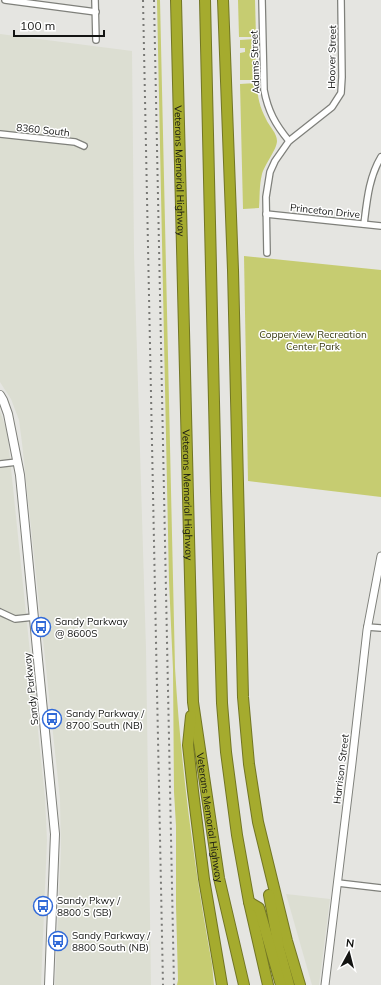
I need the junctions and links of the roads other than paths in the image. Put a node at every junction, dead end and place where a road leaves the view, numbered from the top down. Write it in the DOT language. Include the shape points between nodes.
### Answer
graph roads {
  1 [pos="4,0"];
  2 [pos="95,0"];
  3 [pos="176,0"];
  4 [pos="205,0"];
  5 [pos="223,0"];
  6 [pos="262,0"];
  7 [pos="341,0"];
  8 [pos="96,12"];
  9 [pos="96,40"];
  10 [pos="0,134"];
  11 [pos="289,141"];
  12 [pos="84,146"];
  13 [pos="381,157"];
  14 [pos="266,214"];
  15 [pos="364,224"];
  16 [pos="381,226"];
  17 [pos="267,253"];
  18 [pos="0,395"];
  19 [pos="17,462"];
  20 [pos="0,464"];
  21 [pos="381,558"];
  22 [pos="0,612"];
  23 [pos="34,617"];
  24 [pos="367,627"];
  25 [pos="381,628"];
  26 [pos="193,702"];
  27 [pos="254,794"];
  28 [pos="338,883"];
  29 [pos="381,888"];
  30 [pos="249,902"];
  31 [pos="49,985"];
  32 [pos="222,985"];
  33 [pos="244,985"];
  34 [pos="268,985"];
  35 [pos="281,985"];
  36 [pos="289,985"];
  37 [pos="300,985"];
  38 [pos="325,985"];
  1 -- 8 [label="street"];
  2 -- 8 [label="street"];
  3 -- 26 [label="highway, Veterans Memorial Highway"];
  4 -- 30 [label="highway" via="222,703 231,796"];
  5 -- 27 [label="highway" via="233,270 243,697"];
  6 -- 11 [label="street, Adams Street" via="266,102 275,123"];
  7 -- 11 [label="street, Hoover Street" via="340,93 332,107"];
  8 -- 9 [label="street"];
  10 -- 12 [label="street, 8360 South" via="75,142"];
  11 -- 14 [label="street, Hoover Street" via="270,172"];
  13 -- 15 [label="street" via="370,184"];
  14 -- 15 [label="street, Princeton Drive"];
  14 -- 17 [label="street, Hoover Street"];
  15 -- 16 [label="street, Princeton Drive"];
  18 -- 19 [label="main road, Sandy Parkway" via="8,414"];
  19 -- 20 [label="street"];
  19 -- 23 [label="main road, Sandy Parkway"];
  21 -- 24 [label="street, Harrison Street"];
  22 -- 23 [label="street" via="15,619"];
  23 -- 31 [label="main road, Sandy Parkway" via="55,834"];
  24 -- 25 [label="street"];
  24 -- 28 [label="street, Harrison Street"];
  26 -- 32 [label="highway" via="188,745 204,879"];
  26 -- 33 [label="highway, Veterans Memorial Highway" via="219,878"];
  27 -- 36 [label="highway" via="252,811 279,948"];
  27 -- 37 [label="highway" via="279,910"];
  28 -- 29 [label="street"];
  28 -- 38 [label="street, Harrison Street"];
  30 -- 34 [label="highway"];
  30 -- 35 [label="highway" via="259,908"];
}
